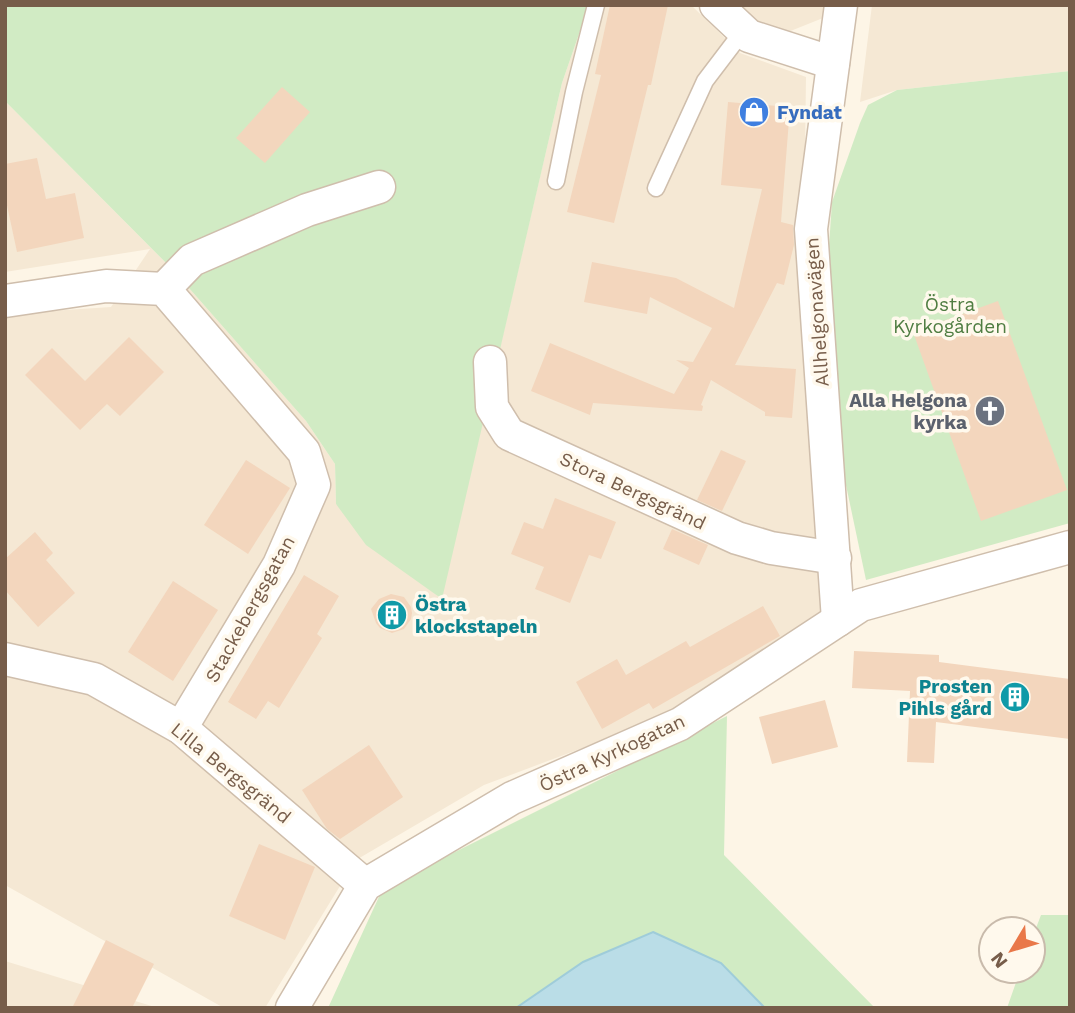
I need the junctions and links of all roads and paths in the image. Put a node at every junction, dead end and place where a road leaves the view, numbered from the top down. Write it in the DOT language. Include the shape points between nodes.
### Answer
graph roads {
  1 [pos="596,5"];
  2 [pos="716,5"];
  3 [pos="841,5"];
  4 [pos="743,31"];
  5 [pos="833,63"];
  6 [pos="556,181"];
  7 [pos="379,187"];
  8 [pos="656,188"];
  9 [pos="163,289"];
  10 [pos="5,301"];
  11 [pos="490,362"];
  12 [pos="1070,547"];
  13 [pos="835,558"];
  14 [pos="838,620"];
  15 [pos="5,659"];
  16 [pos="181,728"];
  17 [pos="365,885"];
  18 [pos="292,1008"];
  1 -- 6 [label="lane"];
  2 -- 4 [label="street"];
  3 -- 5 [label="street, Allhelgonavägen"];
  4 -- 5 [label="street"];
  4 -- 8 [label="lane" via="705,81"];
  5 -- 13 [label="street, Allhelgonavägen" via="811,229"];
  7 -- 9 [label="street" via="307,210 192,260"];
  9 -- 10 [label="street" via="106,286"];
  9 -- 16 [label="street, Stackebergsgatan" via="304,452 314,485 279,565"];
  11 -- 13 [label="street, Stora Bergsgränd" via="492,407 509,434 737,537 771,548"];
  12 -- 14 [label="street, Östra Kyrkogatan" via="861,604"];
  13 -- 14 [label="street, Allhelgonavägen"];
  14 -- 17 [label="street, Östra Kyrkogatan" via="680,724 512,799"];
  15 -- 16 [label="street, Lilla Bergsgränd" via="94,679"];
  16 -- 17 [label="street, Lilla Bergsgränd"];
  17 -- 18 [label="street, Östra Kyrkogatan"];
}
